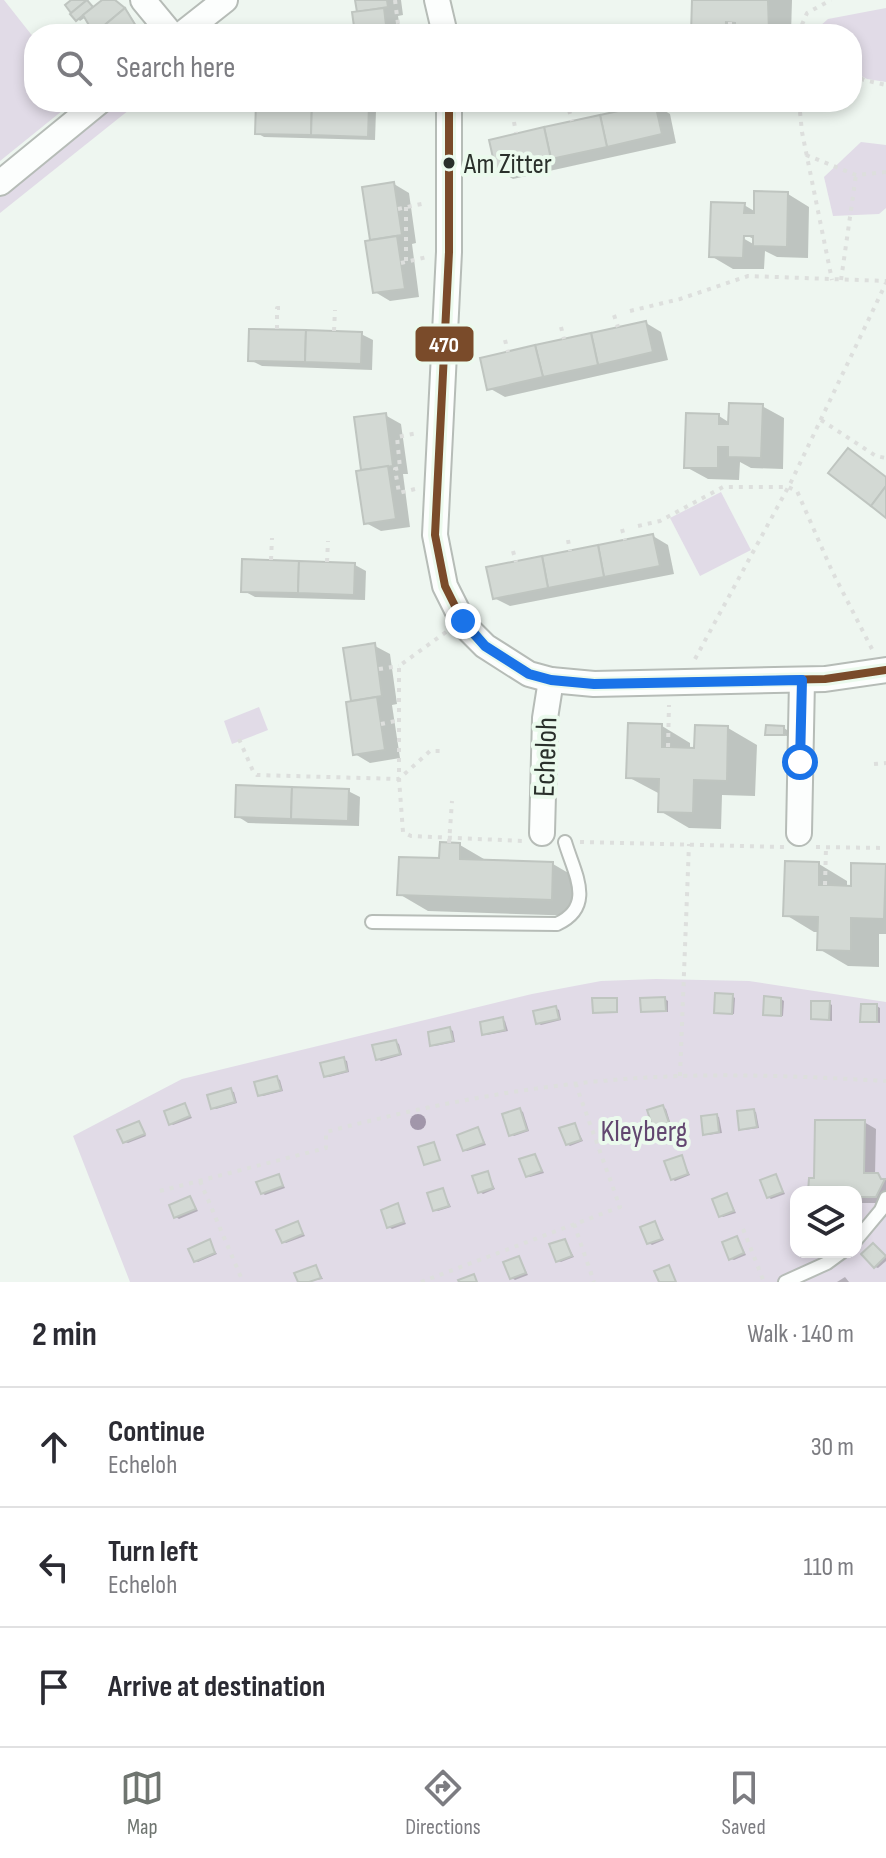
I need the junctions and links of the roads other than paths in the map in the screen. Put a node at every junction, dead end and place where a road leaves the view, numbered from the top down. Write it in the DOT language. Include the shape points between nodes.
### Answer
graph roads {
  1 [pos="143,0"];
  2 [pos="225,0"];
  3 [pos="437,0"];
  4 [pos="163,24"];
  5 [pos="195,24"];
  6 [pos="443,24"];
  7 [pos="87,112"];
  8 [pos="449,112"];
  9 [pos="0,183"];
  10 [pos="884,670"];
  11 [pos="551,680"];
  12 [pos="802,680"];
  13 [pos="799,833"];
  14 [pos="554,837"];
  15 [pos="372,922"];
  16 [pos="886,1198"];
  17 [pos="862,1235"];
  18 [pos="834,1258"];
  19 [pos="785,1282"];
  1 -- 4 [label="street"];
  2 -- 5 [label="street"];
  3 -- 6 [label="street"];
  7 -- 9 [label="street"];
  8 -- 11 [label="street, Echeloh" via="449,252 435,535 439,566 465,626 529,674"];
  10 -- 12 [label="street, Echeloh"];
  11 -- 12 [label="street, Echeloh"];
  11 -- 14 [label="street, Echeloh" via="545,718"];
  12 -- 13 [label="street"];
  14 -- 15 [label="lane" via="580,901 575,912 557,924"];
  16 -- 17 [label="lane"];
  18 -- 19 [label="lane"];
}
